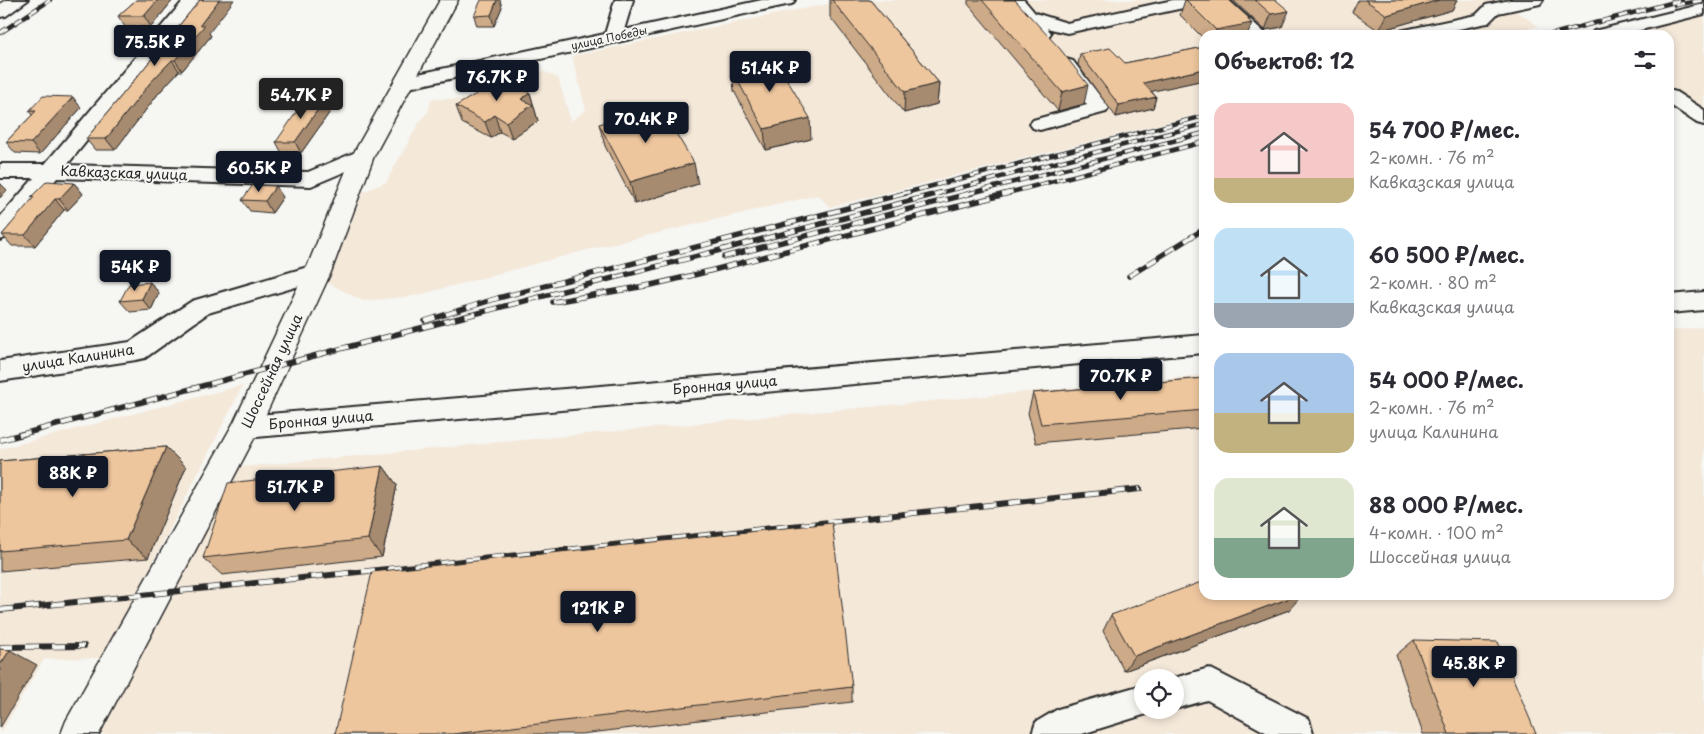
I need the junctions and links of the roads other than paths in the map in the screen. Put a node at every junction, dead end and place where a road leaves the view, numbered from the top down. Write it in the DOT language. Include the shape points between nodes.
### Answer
graph roads {
  1 [pos="19,0"];
  2 [pos="193,0"];
  3 [pos="449,0"];
  4 [pos="624,0"];
  5 [pos="786,0"];
  6 [pos="1016,0"];
  7 [pos="1197,0"];
  8 [pos="1214,0"];
  9 [pos="1534,0"];
  10 [pos="1704,9"];
  11 [pos="0,12"];
  12 [pos="1029,17"];
  13 [pos="1253,30"];
  14 [pos="1430,30"];
  15 [pos="1620,30"];
  16 [pos="613,37"];
  17 [pos="404,84"];
  18 [pos="1674,99"];
  19 [pos="1704,119"];
  20 [pos="1040,124"];
  21 [pos="364,156"];
  22 [pos="0,171"];
  23 [pos="52,171"];
  24 [pos="0,232"];
  25 [pos="318,272"];
  26 [pos="1704,302"];
  27 [pos="1674,304"];
  28 [pos="1199,344"];
  29 [pos="0,371"];
  30 [pos="246,427"];
  31 [pos="1184,691"];
  32 [pos="1134,703"];
  33 [pos="79,734"];
  34 [pos="1048,734"];
  35 [pos="1297,734"];
  1 -- 11 [label="street"];
  2 -- 23 [label="street"];
  3 -- 17 [label="main road, Шоссейная улица"];
  4 -- 16 [label="street"];
  5 -- 16 [label="street, улица Победы"];
  6 -- 12 [label="street"];
  7 -- 12 [label="street" via="1067,28"];
  8 -- 13 [label="street" via="1222,2"];
  9 -- 14 [label="street" via="1492,9 1482,19"];
  10 -- 15 [label="street"];
  12 -- 20 [label="street" via="1099,108"];
  16 -- 17 [label="street, улица Победы"];
  17 -- 21 [label="main road, Шоссейная улица"];
  18 -- 19 [label="street"];
  21 -- 23 [label="street, Кавказская улица" via="311,179"];
  21 -- 25 [label="main road, Шоссейная улица"];
  22 -- 23 [label="street, Кавказская улица"];
  23 -- 24 [label="street"];
  25 -- 29 [label="street, улица Калинина" via="200,307 136,351"];
  25 -- 30 [label="main road, Шоссейная улица"];
  26 -- 27 [label="street"];
  28 -- 30 [label="street, Бронная улица"];
  30 -- 33 [label="main road, Шоссейная улица"];
  31 -- 35 [label="street" via="1209,684 1297,731"];
  32 -- 34 [label="street" via="1070,721"];
}
